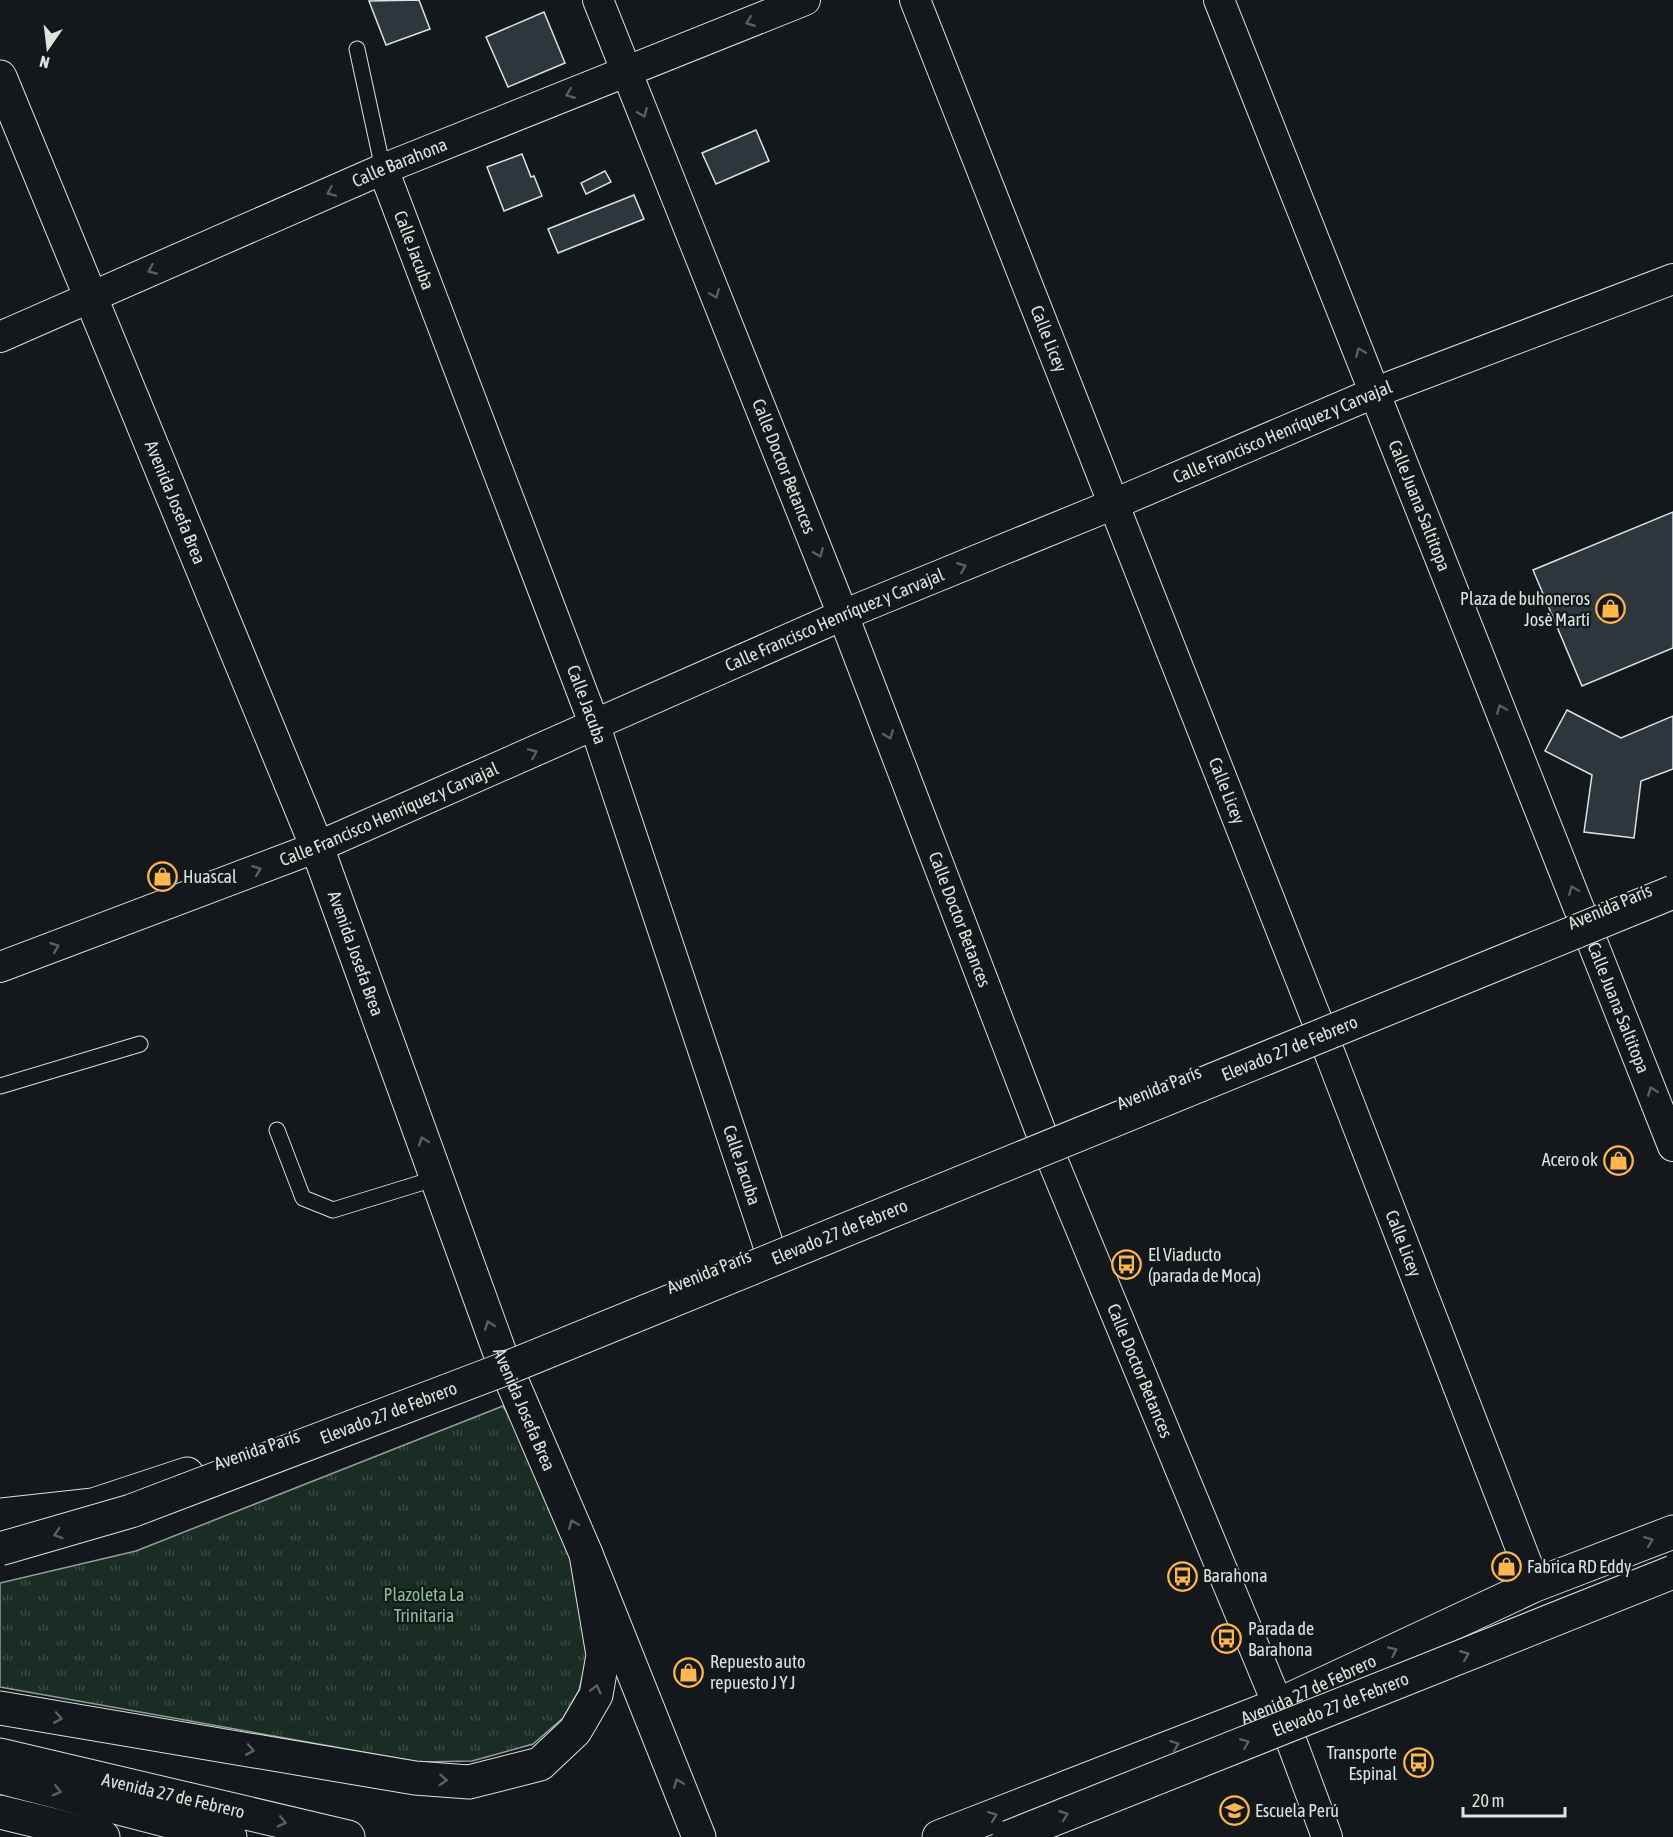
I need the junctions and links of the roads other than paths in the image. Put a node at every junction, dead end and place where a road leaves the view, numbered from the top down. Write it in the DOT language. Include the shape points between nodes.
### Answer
graph roads {
  1 [pos="598,0"];
  2 [pos="805,0"];
  3 [pos="915,0"];
  4 [pos="1219,0"];
  5 [pos="357,49"];
  6 [pos="626,72"];
  7 [pos="0,76"];
  8 [pos="383,169"];
  9 [pos="1673,279"];
  10 [pos="91,297"];
  11 [pos="0,337"];
  12 [pos="1376,392"];
  13 [pos="1114,504"];
  14 [pos="843,615"];
  15 [pos="595,726"];
  16 [pos="317,847"];
  17 [pos="1673,880"];
  18 [pos="1673,892"];
  19 [pos="1584,918"];
  20 [pos="0,968"];
  21 [pos="1318,1023"];
  22 [pos="140,1044"];
  23 [pos="0,1086"];
  24 [pos="277,1130"];
  25 [pos="1042,1135"];
  26 [pos="1673,1146"];
  27 [pos="436,1178"];
  28 [pos="769,1247"];
  29 [pos="501,1356"];
  30 [pos="0,1515"];
  31 [pos="1673,1532"];
  32 [pos="0,1549"];
  33 [pos="586,1554"];
  34 [pos="1673,1572"];
  35 [pos="1535,1586"];
  36 [pos="1278,1705"];
  37 [pos="0,1708"];
  38 [pos="0,1755"];
  39 [pos="0,1777"];
  40 [pos="0,1812"];
  41 [pos="0,1820"];
  42 [pos="29,1837"];
  43 [pos="103,1837"];
  44 [pos="230,1837"];
  45 [pos="348,1837"];
  46 [pos="699,1837"];
  47 [pos="939,1837"];
  48 [pos="1009,1837"];
  49 [pos="1327,1837"];
  1 -- 6 [label="street, Calle Doctor Betances"];
  2 -- 6 [label="street, Calle Barahona, one-way"];
  3 -- 13 [label="street, Calle Licey"];
  12 -- 4 [label="street, Calle Juana Saltitopa, one-way"];
  5 -- 8 [label="lane"];
  6 -- 8 [label="street, Calle Barahona, one-way"];
  6 -- 14 [label="street, Calle Doctor Betances, one-way"];
  7 -- 10 [label="main road, Avenida Josefa Brea"];
  8 -- 10 [label="street, Calle Barahona, one-way"];
  8 -- 15 [label="street, Calle Jacuba"];
  9 -- 12 [label="street, Calle Francisco Henríquez y Carvajal"];
  10 -- 11 [label="street, Calle Barahona"];
  10 -- 16 [label="main road, Avenida Josefa Brea"];
  12 -- 13 [label="street, Calle Francisco Henríquez y Carvajal"];
  19 -- 12 [label="street, Calle Juana Saltitopa, one-way"];
  14 -- 13 [label="street, Calle Francisco Henríquez y Carvajal, one-way"];
  13 -- 21 [label="street, Calle Licey"];
  14 -- 15 [label="street, Calle Francisco Henríquez y Carvajal"];
  14 -- 25 [label="street, Calle Doctor Betances, one-way"];
  16 -- 15 [label="street, Calle Francisco Henríquez y Carvajal, one-way"];
  15 -- 28 [label="street, Calle Jacuba"];
  20 -- 16 [label="street, Calle Francisco Henríquez y Carvajal, one-way"];
  27 -- 16 [label="main road, Avenida Josefa Brea, one-way"];
  17 -- 19 [label="main road, Avenida París"];
  18 -- 32 [label="main road, Elevado 27 de Febrero, one-way, bridge" via="507,1368 131,1511"];
  19 -- 21 [label="main road, Avenida París"];
  26 -- 19 [label="street, Calle Juana Saltitopa, one-way"];
  21 -- 25 [label="main road, Avenida París"];
  21 -- 35 [label="street, Calle Licey"];
  22 -- 23 [label="lane"];
  24 -- 27 [label="lane" via="303,1198 333,1210"];
  25 -- 28 [label="main road, Avenida París"];
  25 -- 36 [label="street, Calle Doctor Betances"];
  29 -- 27 [label="main road, Avenida Josefa Brea, one-way"];
  28 -- 29 [label="main road, Avenida París"];
  29 -- 30 [label="main road, Avenida París" via="281,1443 93,1505"];
  33 -- 29 [label="main road, Avenida Josefa Brea, one-way"];
  35 -- 31 [label="main road, Avenida 27 de Febrero, one-way"];
  37 -- 33 [label="main road, one-way" via="415,1778 469,1782 540,1764 574,1731 596,1695 603,1655"];
  46 -- 33 [label="main road, Avenida Josefa Brea, one-way"];
  48 -- 34 [label="main road, Elevado 27 de Febrero, one-way, bridge"];
  36 -- 35 [label="main road, Avenida 27 de Febrero, one-way"];
  47 -- 36 [label="main road, Avenida 27 de Febrero, one-way"];
  36 -- 49 [label="street, Calle Doctor Betances"];
  38 -- 45 [label="main road, Avenida 27 de Febrero, one-way"];
  39 -- 44 [label="main road, one-way"];
  40 -- 43 [label="main road"];
  41 -- 42 [label="main road"];
}
